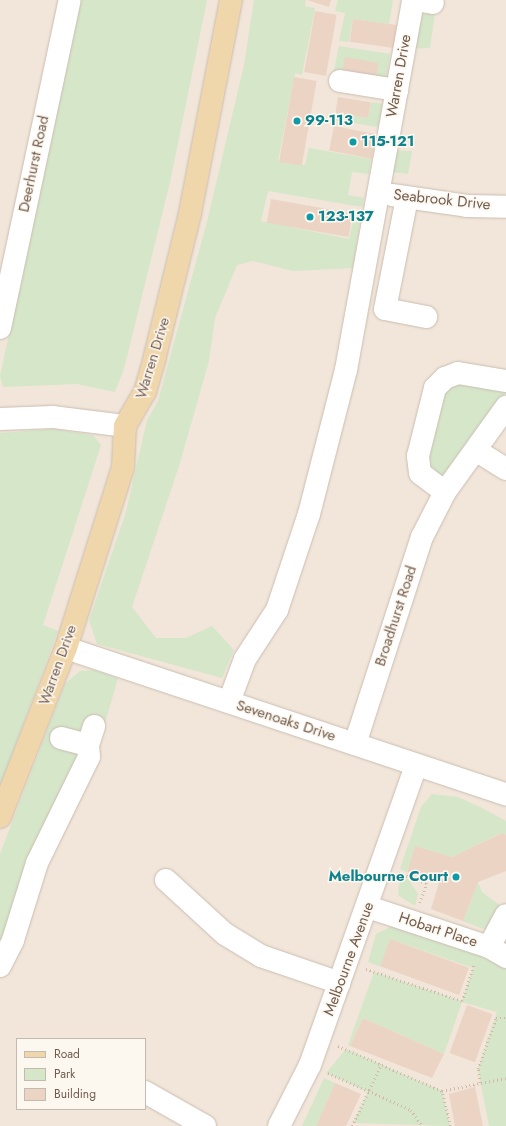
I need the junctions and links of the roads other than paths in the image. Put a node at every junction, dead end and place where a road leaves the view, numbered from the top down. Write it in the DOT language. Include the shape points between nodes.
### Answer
graph roads {
  1 [pos="70,0"];
  2 [pos="231,0"];
  3 [pos="421,1"];
  4 [pos="340,81"];
  5 [pos="397,90"];
  6 [pos="379,193"];
  7 [pos="407,198"];
  8 [pos="505,201"];
  9 [pos="6,265"];
  10 [pos="426,318"];
  11 [pos="0,328"];
  12 [pos="506,381"];
  13 [pos="506,407"];
  14 [pos="0,419"];
  15 [pos="125,426"];
  16 [pos="477,451"];
  17 [pos="506,469"];
  18 [pos="445,492"];
  19 [pos="66,648"];
  20 [pos="229,702"];
  21 [pos="61,738"];
  22 [pos="355,744"];
  23 [pos="416,765"];
  24 [pos="506,794"];
  25 [pos="0,817"];
  26 [pos="166,880"];
  27 [pos="368,907"];
  28 [pos="506,915"];
  29 [pos="492,950"];
  30 [pos="0,966"];
  31 [pos="344,973"];
  32 [pos="146,1093"];
  33 [pos="205,1126"];
  34 [pos="279,1126"];
  1 -- 9 [label="street, Deerhurst Road"];
  2 -- 15 [label="main road, Warren Drive" via="171,296 145,392"];
  3 -- 5 [label="street, Warren Drive"];
  4 -- 5 [label="street"];
  5 -- 6 [label="street, Warren Drive"];
  6 -- 7 [label="street, Seabrook Drive"];
  6 -- 20 [label="street, Warren Drive" via="346,370 308,514 277,610 245,659"];
  7 -- 8 [label="street, Seabrook Drive" via="467,206"];
  7 -- 10 [label="street" via="385,309"];
  9 -- 11 [label="street, Deerhurst Road"];
  12 -- 18 [label="street" via="458,373 445,378 435,388 418,456 420,473"];
  13 -- 16 [label="street, Broadhurst Road"];
  14 -- 15 [label="street" via="53,417"];
  15 -- 19 [label="main road, Warren Drive" via="123,467"];
  16 -- 17 [label="street"];
  16 -- 18 [label="street, Broadhurst Road"];
  18 -- 22 [label="street, Broadhurst Road" via="422,537"];
  19 -- 20 [label="street, Sevenoaks Drive"];
  19 -- 25 [label="main road, Warren Drive"];
  20 -- 22 [label="street, Sevenoaks Drive"];
  21 -- 30 [label="street" via="91,736 89,757 37,863 13,940"];
  22 -- 23 [label="street, Sevenoaks Drive"];
  23 -- 24 [label="street, Sevenoaks Drive"];
  23 -- 27 [label="street, Melbourne Avenue"];
  26 -- 31 [label="street" via="225,934 261,956"];
  27 -- 29 [label="street, Hobart Place"];
  27 -- 31 [label="street, Melbourne Avenue"];
  28 -- 29 [label="street"];
  31 -- 34 [label="street, Melbourne Avenue" via="310,1065"];
  32 -- 33 [label="street"];
}
